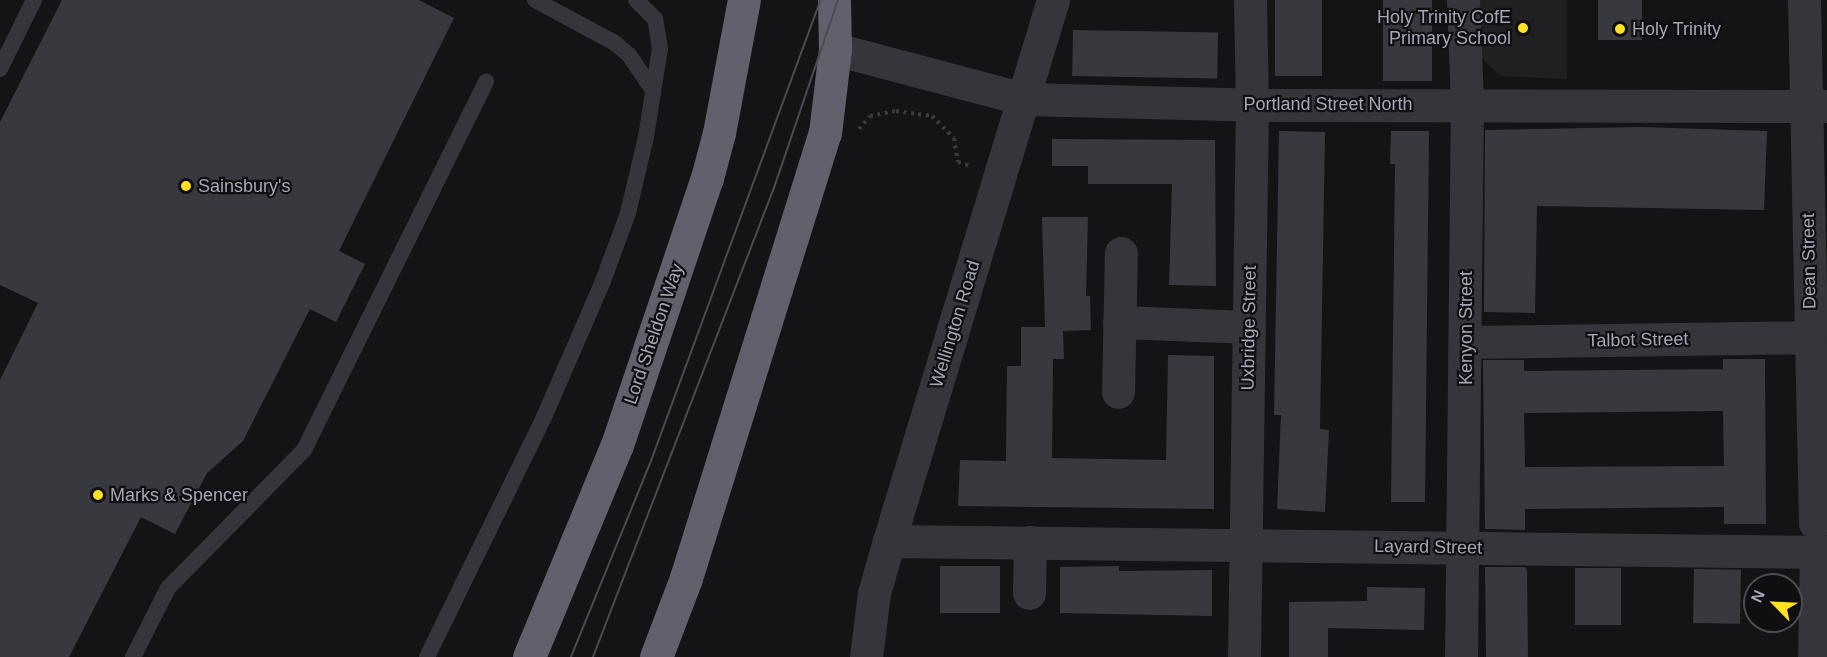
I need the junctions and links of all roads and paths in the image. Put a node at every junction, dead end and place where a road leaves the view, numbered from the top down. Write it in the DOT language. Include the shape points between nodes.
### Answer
graph roads {
  1 [pos="34,0"];
  2 [pos="535,0"];
  3 [pos="636,0"];
  4 [pos="744,0"];
  5 [pos="834,0"];
  6 [pos="1053,0"];
  7 [pos="1250,0"];
  8 [pos="1462,0"];
  9 [pos="1804,0"];
  10 [pos="835,49"];
  11 [pos="0,69"];
  12 [pos="486,82"];
  13 [pos="653,90"];
  14 [pos="1024,99"];
  15 [pos="1467,104"];
  16 [pos="1252,105"];
  17 [pos="1816,106"];
  18 [pos="857,131"];
  19 [pos="1001,175"];
  20 [pos="1121,253"];
  21 [pos="1119,322"];
  22 [pos="1249,327"];
  23 [pos="1810,337"];
  24 [pos="1466,342"];
  25 [pos="1118,392"];
  26 [pos="888,541"];
  27 [pos="1030,542"];
  28 [pos="1819,542"];
  29 [pos="1246,545"];
  30 [pos="1464,547"];
  31 [pos="1029,593"];
  32 [pos="866,653"];
  33 [pos="133,657"];
  34 [pos="427,657"];
  35 [pos="529,657"];
  36 [pos="656,657"];
  37 [pos="1244,657"];
  38 [pos="1461,657"];
  39 [pos="1814,657"];
  1 -- 11 [label="lane"];
  2 -- 13 [label="lane" via="615,43 629,55"];
  3 -- 13 [label="lane" via="655,19 660,49"];
  4 -- 35 [label="highway, Lord Sheldon Way" via="707,178 617,445"];
  5 -- 10 [label="highway"];
  6 -- 14 [label="street, Wellington Road"];
  7 -- 16 [label="street, Uxbridge Street"];
  8 -- 15 [label="street, Kenyon Street"];
  9 -- 17 [label="street, Dean Street"];
  10 -- 14 [label="street, Portland Street North"];
  10 -- 36 [label="highway" via="825,133 686,578"];
  12 -- 33 [label="lane" via="304,450 168,588"];
  13 -- 34 [label="lane" via="630,202 603,280 544,417"];
  14 -- 16 [label="street, Portland Street North"];
  14 -- 19 [label="street, Wellington Road"];
  15 -- 16 [label="street, Portland Street North"];
  15 -- 17 [label="street, Portland Street North"];
  15 -- 24 [label="street, Kenyon Street"];
  16 -- 22 [label="street, Uxbridge Street"];
  17 -- 23 [label="street, Dean Street"];
  18 -- 19 [label="path" via="870,116 896,111 932,116 954,138 958,162"];
  19 -- 26 [label="street, Wellington Road"];
  20 -- 21 [label="street"];
  21 -- 22 [label="street"];
  21 -- 25 [label="street"];
  22 -- 29 [label="street, Uxbridge Street"];
  23 -- 24 [label="street, Talbot Street"];
  23 -- 28 [label="street, Dean Street"];
  24 -- 30 [label="street, Kenyon Street"];
  26 -- 27 [label="street, Layard Street"];
  26 -- 32 [label="street, Wellington Road" via="874,593"];
  27 -- 29 [label="street, Layard Street"];
  27 -- 31 [label="street"];
  28 -- 30 [label="street, Layard Street"];
  28 -- 39 [label="street, Dean Street"];
  29 -- 30 [label="street, Layard Street"];
  29 -- 37 [label="street, Uxbridge Street"];
  30 -- 38 [label="street, Kenyon Street"];
}
